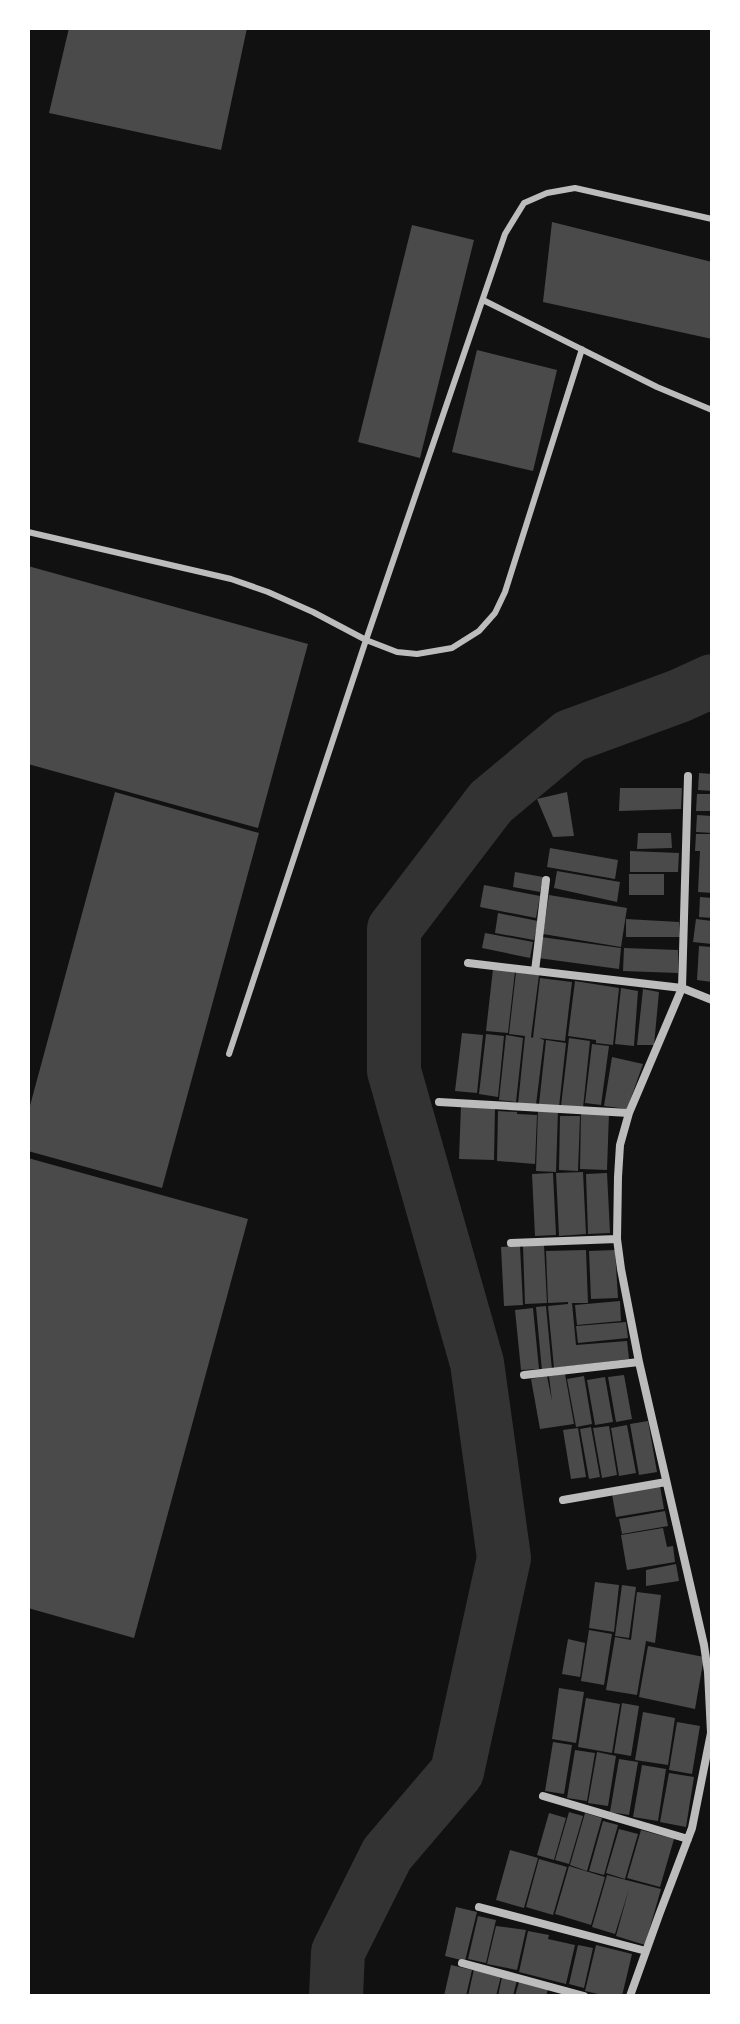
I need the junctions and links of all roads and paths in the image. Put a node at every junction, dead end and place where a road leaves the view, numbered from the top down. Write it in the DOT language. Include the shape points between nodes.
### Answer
graph roads {
  1 [pos="712,219"];
  2 [pos="483,300"];
  3 [pos="582,349"];
  4 [pos="712,410"];
  5 [pos="28,532"];
  6 [pos="366,640"];
  7 [pos="688,776"];
  8 [pos="546,880"];
  9 [pos="468,963"];
  10 [pos="535,971"];
  11 [pos="682,988"];
  12 [pos="712,1000"];
  13 [pos="229,1054"];
  14 [pos="439,1102"];
  15 [pos="629,1113"];
  16 [pos="617,1239"];
  17 [pos="511,1243"];
  18 [pos="639,1362"];
  19 [pos="524,1375"];
  20 [pos="666,1482"];
  21 [pos="563,1500"];
  22 [pos="543,1796"];
  23 [pos="688,1839"];
  24 [pos="479,1907"];
  25 [pos="646,1951"];
  26 [pos="462,1963"];
  27 [pos="584,1996"];
  28 [pos="630,1996"];
  1 -- 2 [label="lane" via="575,188 547,193 524,203 505,234"];
  2 -- 3 [label="lane"];
  2 -- 6 [label="lane"];
  3 -- 4 [label="lane"];
  3 -- 6 [label="lane" via="495,613 452,648 417,654"];
  5 -- 6 [label="lane" via="231,579"];
  6 -- 13 [label="lane"];
  7 -- 11 [label="street"];
  8 -- 10 [label="street"];
  9 -- 10 [label="street"];
  10 -- 11 [label="street"];
  11 -- 12 [label="street"];
  11 -- 15 [label="street"];
  14 -- 15 [label="street"];
  15 -- 16 [label="street" via="620,1145"];
  16 -- 17 [label="street"];
  16 -- 18 [label="street"];
  18 -- 19 [label="street"];
  18 -- 20 [label="street"];
  20 -- 21 [label="street"];
  20 -- 23 [label="street" via="708,1672 711,1733"];
  22 -- 23 [label="street"];
  23 -- 25 [label="street"];
  24 -- 25 [label="street"];
  25 -- 28 [label="street"];
  26 -- 27 [label="street"];
}
